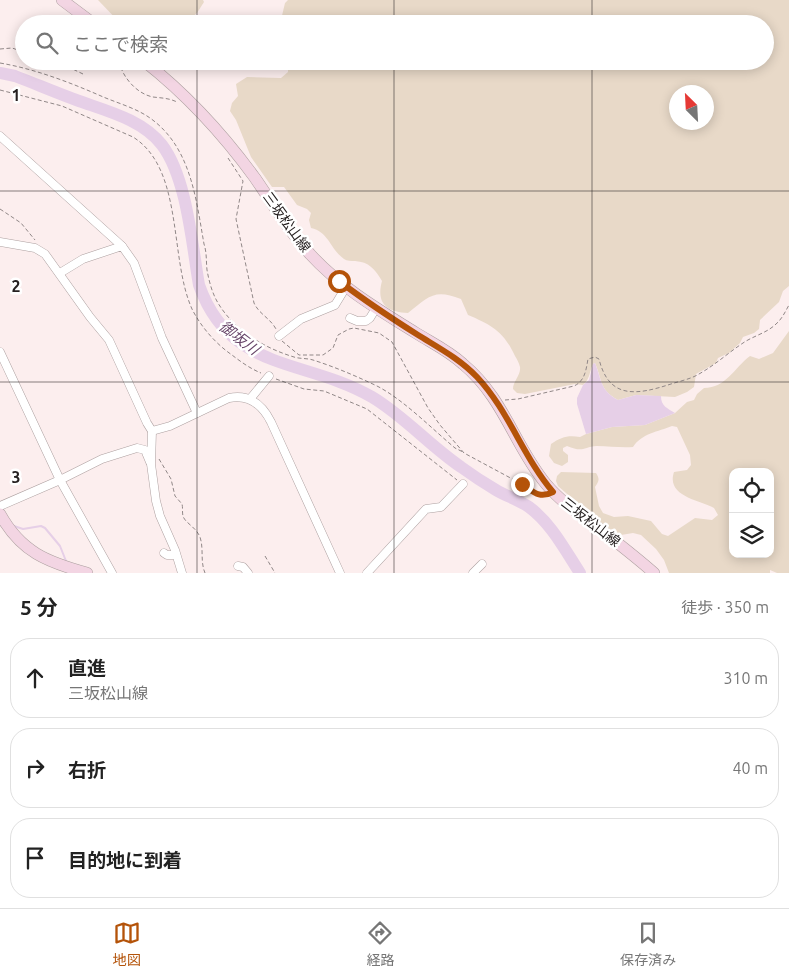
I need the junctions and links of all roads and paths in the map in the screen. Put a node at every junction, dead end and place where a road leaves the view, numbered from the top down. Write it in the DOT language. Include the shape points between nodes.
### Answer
graph roads {
  1 [pos="62,0"];
  2 [pos="80,15"];
  3 [pos="0,49"];
  4 [pos="15,49"];
  5 [pos="0,63"];
  6 [pos="15,67"];
  7 [pos="26,70"];
  8 [pos="75,70"];
  9 [pos="122,70"];
  10 [pos="154,70"];
  11 [pos="83,74"];
  12 [pos="0,90"];
  13 [pos="180,105"];
  14 [pos="0,136"];
  15 [pos="226,155"];
  16 [pos="0,209"];
  17 [pos="0,242"];
  18 [pos="122,246"];
  19 [pos="38,250"];
  20 [pos="60,273"];
  21 [pos="346,287"];
  22 [pos="789,305"];
  23 [pos="376,308"];
  24 [pos="350,318"];
  25 [pos="279,336"];
  26 [pos="0,352"];
  27 [pos="269,376"];
  28 [pos="250,399"];
  29 [pos="497,402"];
  30 [pos="197,413"];
  31 [pos="152,431"];
  32 [pos="464,453"];
  33 [pos="151,460"];
  34 [pos="60,480"];
  35 [pos="463,484"];
  36 [pos="553,492"];
  37 [pos="0,506"];
  38 [pos="0,514"];
  39 [pos="164,553"];
  40 [pos="176,555"];
  41 [pos="265,556"];
  42 [pos="482,564"];
  43 [pos="238,566"];
  44 [pos="87,573"];
  45 [pos="112,573"];
  46 [pos="182,573"];
  47 [pos="205,573"];
  48 [pos="248,573"];
  49 [pos="274,573"];
  50 [pos="340,573"];
  51 [pos="367,573"];
  52 [pos="473,573"];
  53 [pos="654,573"];
  1 -- 2 [label="main road"];
  3 -- 4 [label="path"];
  5 -- 6 [label="path"];
  7 -- 32 [label="path" via="56,78 132,109 150,118 173,141 195,188 210,284 233,324 274,349 346,372 378,387"];
  8 -- 11 [label="path"];
  9 -- 13 [label="path" via="142,93 173,100"];
  10 -- 21 [label="main road, 三坂松山線" via="204,116 238,155 300,243"];
  12 -- 27 [label="path" via="62,106 142,143 157,162 169,192 178,255 192,309 224,350 257,372"];
  14 -- 18 [label="street"];
  15 -- 25 [label="path" via="242,182 236,219 254,303"];
  16 -- 19 [label="path" via="20,223 38,243"];
  17 -- 19 [label="street"];
  18 -- 20 [label="street" via="83,259"];
  18 -- 30 [label="street" via="134,263 162,338"];
  19 -- 20 [label="street"];
  20 -- 31 [label="street" via="109,340"];
  21 -- 23 [label="main road, 三坂松山線"];
  21 -- 25 [label="street" via="335,305 301,319"];
  22 -- 29 [label="path" via="772,328 744,342 698,375 669,385 631,393 616,388 608,382 599,359 595,357 588,359 584,376 574,386"];
  23 -- 24 [label="street" via="366,321"];
  23 -- 29 [label="main road, 三坂松山線" via="463,363"];
  25 -- 32 [label="path" via="285,345 302,356 326,354 333,348 338,335 350,329 382,334 394,344 428,408"];
  26 -- 34 [label="street"];
  27 -- 28 [label="street"];
  27 -- 35 [label="path" via="304,389 324,391 367,409"];
  28 -- 30 [label="street" via="229,398"];
  28 -- 50 [label="street" via="261,406 271,422"];
  29 -- 36 [label="main road, 三坂松山線" via="526,454"];
  30 -- 31 [label="street"];
  31 -- 33 [label="street"];
  32 -- 36 [label="path" via="541,496"];
  33 -- 34 [label="street" via="145,450 137,448 102,459"];
  33 -- 40 [label="street" via="156,501"];
  33 -- 47 [label="path" via="160,460 171,479 175,496 182,504 185,520 195,527 200,537"];
  34 -- 37 [label="street"];
  34 -- 45 [label="street"];
  35 -- 51 [label="street" via="441,507 426,509"];
  36 -- 53 [label="main road, 三坂松山線"];
  38 -- 44 [label="main road" via="14,536 32,552 52,563"];
  39 -- 40 [label="street"];
  40 -- 46 [label="street"];
  41 -- 49 [label="path"];
  42 -- 52 [label="street"];
  43 -- 48 [label="street"];
}
